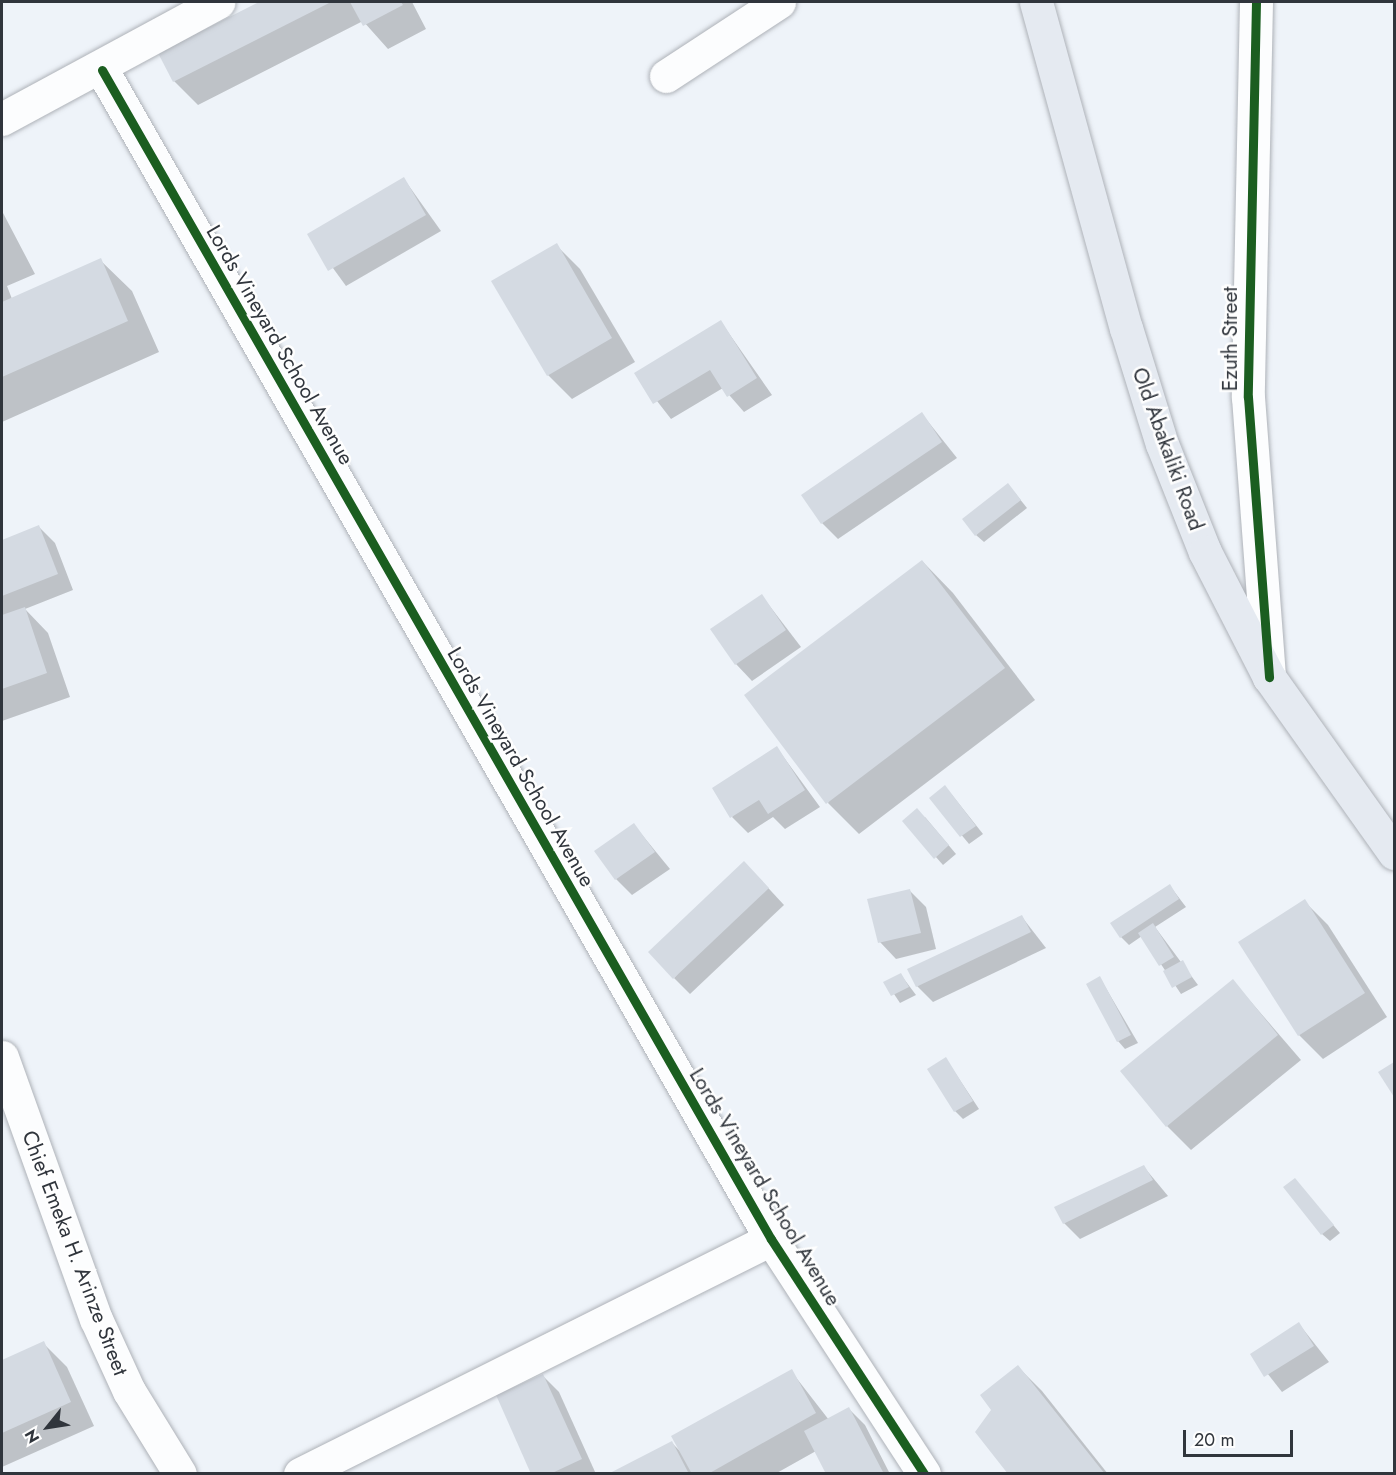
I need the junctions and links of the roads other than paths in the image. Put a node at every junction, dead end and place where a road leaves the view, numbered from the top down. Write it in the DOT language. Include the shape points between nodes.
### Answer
graph roads {
  1 [pos="218,2"];
  2 [pos="779,2"];
  3 [pos="1036,2"];
  4 [pos="1256,2"];
  5 [pos="102,70"];
  6 [pos="666,76"];
  7 [pos="2,119"];
  8 [pos="1269,677"];
  9 [pos="1395,853"];
  10 [pos="2,1057"];
  11 [pos="771,1239"];
  12 [pos="180,1473"];
  13 [pos="300,1473"];
  14 [pos="924,1473"];
  1 -- 5 [label="street"];
  2 -- 6 [label="street"];
  3 -- 8 [label="main road, Old Abakaliki Road" via="1162,444 1205,552"];
  4 -- 8 [label="street, Ezuth Street" via="1248,397"];
  5 -- 7 [label="street"];
  5 -- 11 [label="street, Lords Vineyard School Avenue"];
  8 -- 9 [label="main road, Old Abakaliki Road"];
  10 -- 12 [label="street, Chief Emeka H. Arinze Street" via="96,1319 129,1391"];
  11 -- 13 [label="street"];
  11 -- 14 [label="street, Lords Vineyard School Avenue"];
}
